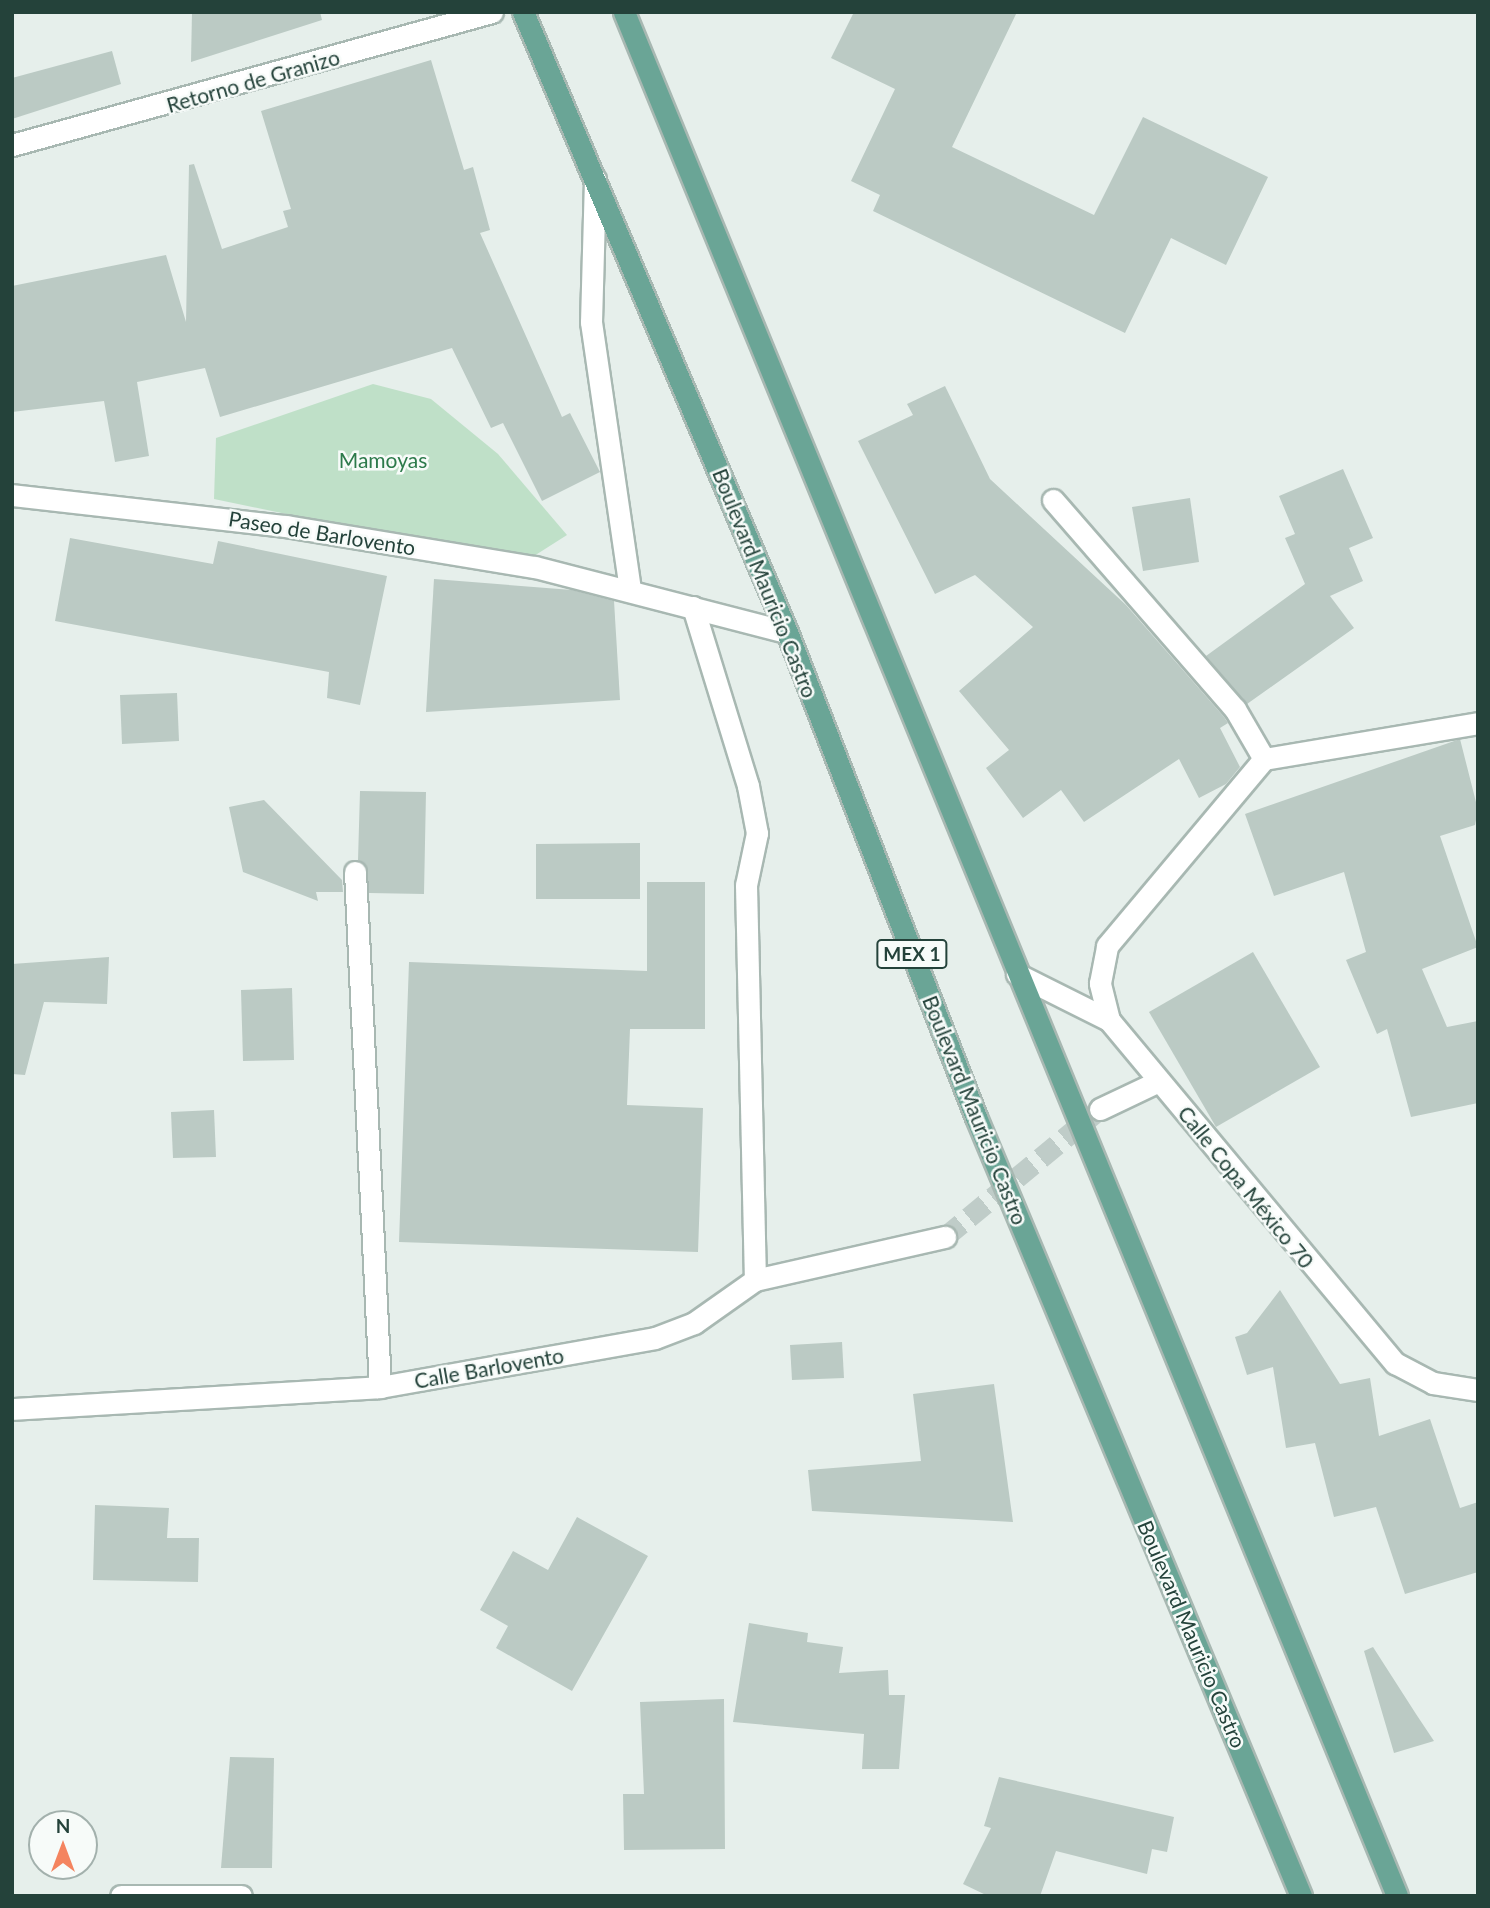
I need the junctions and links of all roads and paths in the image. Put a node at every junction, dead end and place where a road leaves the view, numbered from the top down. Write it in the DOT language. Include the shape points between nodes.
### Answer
graph roads {
  1 [pos="492,12"];
  2 [pos="523,12"];
  3 [pos="624,12"];
  4 [pos="12,145"];
  5 [pos="595,178"];
  6 [pos="12,495"];
  7 [pos="1053,500"];
  8 [pos="630,588"];
  9 [pos="693,607"];
  10 [pos="787,632"];
  11 [pos="1478,723"];
  12 [pos="1264,760"];
  13 [pos="355,872"];
  14 [pos="1017,974"];
  15 [pos="1109,1020"];
  16 [pos="1159,1081"];
  17 [pos="1100,1109"];
  18 [pos="945,1237"];
  19 [pos="755,1280"];
  20 [pos="380,1387"];
  21 [pos="1478,1390"];
  22 [pos="12,1409"];
  23 [pos="121,1896"];
  24 [pos="241,1896"];
  25 [pos="1301,1896"];
  26 [pos="1396,1896"];
  1 -- 4 [label="street, Retorno de Granizo"];
  2 -- 5 [label="main road, Boulevard Mauricio Castro / MEX 1"];
  3 -- 14 [label="main road"];
  5 -- 8 [label="street" via="591,322"];
  5 -- 10 [label="main road, Boulevard Mauricio Castro / MEX 1"];
  6 -- 8 [label="street, Paseo de Barlovento" via="286,526"];
  7 -- 12 [label="street" via="1235,709"];
  8 -- 9 [label="street, Paseo de Barlovento"];
  9 -- 10 [label="street, Paseo de Barlovento"];
  9 -- 19 [label="street" via="748,786 757,833 746,885"];
  10 -- 25 [label="main road, Boulevard Mauricio Castro / MEX 1" via="976,1117"];
  11 -- 12 [label="street"];
  12 -- 15 [label="street" via="1107,946 1100,983"];
  13 -- 20 [label="street"];
  14 -- 15 [label="street, Calle Copa México 70"];
  14 -- 26 [label="main road"];
  15 -- 16 [label="street, Calle Copa México 70"];
  16 -- 17 [label="street"];
  16 -- 21 [label="street, Calle Copa México 70" via="1395,1363 1433,1383"];
  18 -- 19 [label="street, Calle Barlovento"];
  19 -- 20 [label="street, Calle Barlovento" via="694,1323 655,1338"];
  20 -- 22 [label="street, Calle Barlovento"];
  23 -- 24 [label="street"];
}
